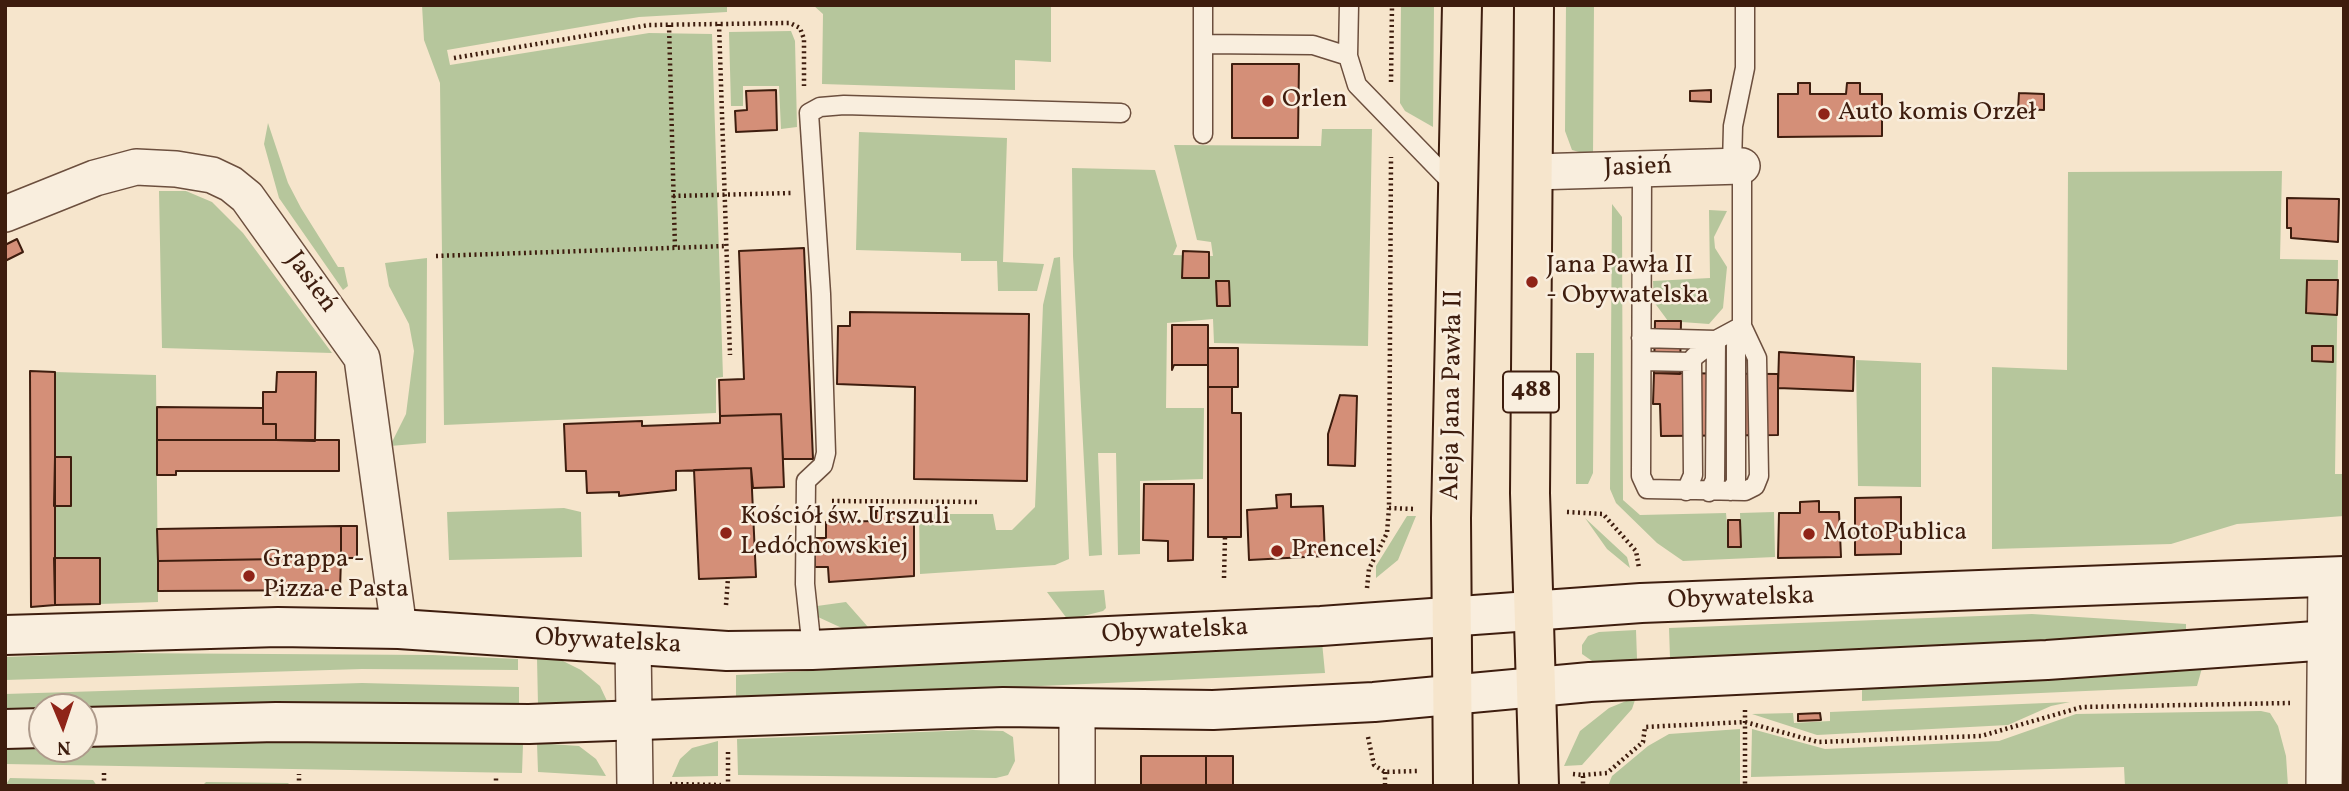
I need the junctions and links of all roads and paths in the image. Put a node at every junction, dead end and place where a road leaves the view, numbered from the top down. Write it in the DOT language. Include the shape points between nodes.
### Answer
graph roads {
  1 [pos="1203,5"];
  2 [pos="1349,5"];
  3 [pos="1392,5"];
  4 [pos="1462,5"];
  5 [pos="1534,5"];
  6 [pos="1745,5"];
  7 [pos="719,24"];
  8 [pos="669,25"];
  9 [pos="1203,44"];
  10 [pos="1349,56"];
  11 [pos="454,58"];
  12 [pos="809,113"];
  13 [pos="1121,113"];
  14 [pos="1391,123"];
  15 [pos="1203,134"];
  16 [pos="1737,166"];
  17 [pos="1642,169"];
  18 [pos="1533,172"];
  19 [pos="1460,191"];
  20 [pos="813,193"];
  21 [pos="725,194"];
  22 [pos="673,196"];
  23 [pos="5,214"];
  24 [pos="727,246"];
  25 [pos="675,248"];
  26 [pos="436,256"];
  27 [pos="1742,326"];
  28 [pos="1642,338"];
  29 [pos="1716,340"];
  30 [pos="730,355"];
  31 [pos="1642,360"];
  32 [pos="1692,362"];
  33 [pos="1686,491"];
  34 [pos="1709,492"];
  35 [pos="806,501"];
  36 [pos="979,502"];
  37 [pos="1389,508"];
  38 [pos="1416,509"];
  39 [pos="1582,512"];
  40 [pos="1225,537"];
  41 [pos="1640,570"];
  42 [pos="2335,576"];
  43 [pos="728,578"];
  44 [pos="1224,578"];
  45 [pos="1368,583"];
  46 [pos="726,605"];
  47 [pos="1534,612"];
  48 [pos="1450,617"];
  49 [pos="399,629"];
  50 [pos="5,635"];
  51 [pos="2334,639"];
  52 [pos="633,644"];
  53 [pos="812,650"];
  54 [pos="1536,687"];
  55 [pos="1452,695"];
  56 [pos="2324,702"];
  57 [pos="1077,708"];
  58 [pos="1745,709"];
  59 [pos="634,721"];
  60 [pos="1745,722"];
  61 [pos="98,727"];
  62 [pos="28,728"];
  63 [pos="5,729"];
  64 [pos="1368,738"];
  65 [pos="727,748"];
  66 [pos="104,772"];
  67 [pos="1385,772"];
  68 [pos="1393,772"];
  69 [pos="299,774"];
  70 [pos="1583,775"];
  71 [pos="496,778"];
  72 [pos="724,784"];
  73 [pos="649,785"];
  74 [pos="104,786"];
  75 [pos="299,786"];
  76 [pos="496,786"];
  77 [pos="1077,786"];
  78 [pos="1385,786"];
  79 [pos="1453,786"];
  80 [pos="1539,786"];
  81 [pos="1745,786"];
  82 [pos="2324,786"];
  1 -- 9 [label="lane"];
  2 -- 10 [label="lane"];
  3 -- 14 [label="path"];
  4 -- 19 [label="main road, Aleja Jana Pawła II"];
  5 -- 18 [label="main road, 488"];
  6 -- 16 [label="lane" via="1745,68 1733,126"];
  7 -- 8 [label="path"];
  7 -- 12 [label="path" via="790,23 800,28 804,101"];
  7 -- 21 [label="path"];
  8 -- 11 [label="path"];
  8 -- 22 [label="path"];
  9 -- 10 [label="lane" via="1312,45"];
  9 -- 15 [label="lane"];
  10 -- 14 [label="lane" via="1357,85"];
  12 -- 13 [label="lane" via="844,105"];
  12 -- 20 [label="lane"];
  14 -- 19 [label="lane"];
  14 -- 37 [label="path"];
  16 -- 17 [label="street, Jasień"];
  16 -- 27 [label="lane"];
  17 -- 18 [label="street, Jasień"];
  17 -- 28 [label="lane"];
  18 -- 47 [label="main road, 488" via="1530,493"];
  19 -- 48 [label="main road, Aleja Jana Pawła II"];
  20 -- 21 [label="path"];
  20 -- 35 [label="lane" via="826,453 824,465 806,481"];
  21 -- 22 [label="path"];
  21 -- 24 [label="path"];
  22 -- 25 [label="path"];
  23 -- 49 [label="street, Jasień" via="136,167 212,175 247,197 362,358"];
  24 -- 25 [label="path"];
  24 -- 30 [label="path"];
  25 -- 26 [label="path"];
  27 -- 29 [label="lane"];
  27 -- 34 [label="lane" via="1757,358 1759,475 1755,486 1745,491"];
  28 -- 29 [label="lane"];
  28 -- 31 [label="lane"];
  29 -- 32 [label="lane"];
  29 -- 34 [label="lane" via="1715,480"];
  31 -- 32 [label="lane"];
  31 -- 33 [label="lane" via="1643,484 1653,491"];
  32 -- 33 [label="lane" via="1693,475"];
  33 -- 34 [label="lane"];
  35 -- 36 [label="path"];
  35 -- 53 [label="lane" via="805,584"];
  37 -- 38 [label="path"];
  37 -- 45 [label="path" via="1387,533 1369,569"];
  39 -- 41 [label="path" via="1603,514 1636,551"];
  40 -- 44 [label="path"];
  42 -- 47 [label="main road, Obywatelska" via="1641,603"];
  42 -- 51 [label="street"];
  43 -- 46 [label="path"];
  47 -- 48 [label="main road, Obywatelska"];
  47 -- 54 [label="main road, 488"];
  48 -- 53 [label="main road, Obywatelska"];
  48 -- 55 [label="main road, Aleja Jana Pawła II"];
  49 -- 50 [label="main road, Obywatelska" via="278,627"];
  49 -- 52 [label="main road, Obywatelska"];
  51 -- 54 [label="main road" via="2048,660"];
  51 -- 56 [label="street"];
  52 -- 53 [label="main road, Obywatelska" via="727,651"];
  52 -- 59 [label="street"];
  54 -- 55 [label="main road"];
  54 -- 80 [label="main road, 488"];
  55 -- 57 [label="main road" via="1213,710"];
  55 -- 79 [label="main road, Aleja Jana Pawła II"];
  56 -- 60 [label="path" via="2082,707 1981,736 1818,742"];
  56 -- 82 [label="street"];
  57 -- 59 [label="main road"];
  57 -- 77 [label="street"];
  58 -- 60 [label="path"];
  59 -- 61 [label="main road"];
  59 -- 73 [label="street"];
  60 -- 70 [label="path" via="1646,727 1643,742 1606,773"];
  60 -- 81 [label="path"];
  62 -- 63 [label="main road"];
  64 -- 67 [label="path" via="1374,765"];
  65 -- 72 [label="path"];
  66 -- 74 [label="path"];
  67 -- 68 [label="path"];
  67 -- 78 [label="path"];
  69 -- 75 [label="path"];
  71 -- 76 [label="path"];
  72 -- 73 [label="path"];
}
